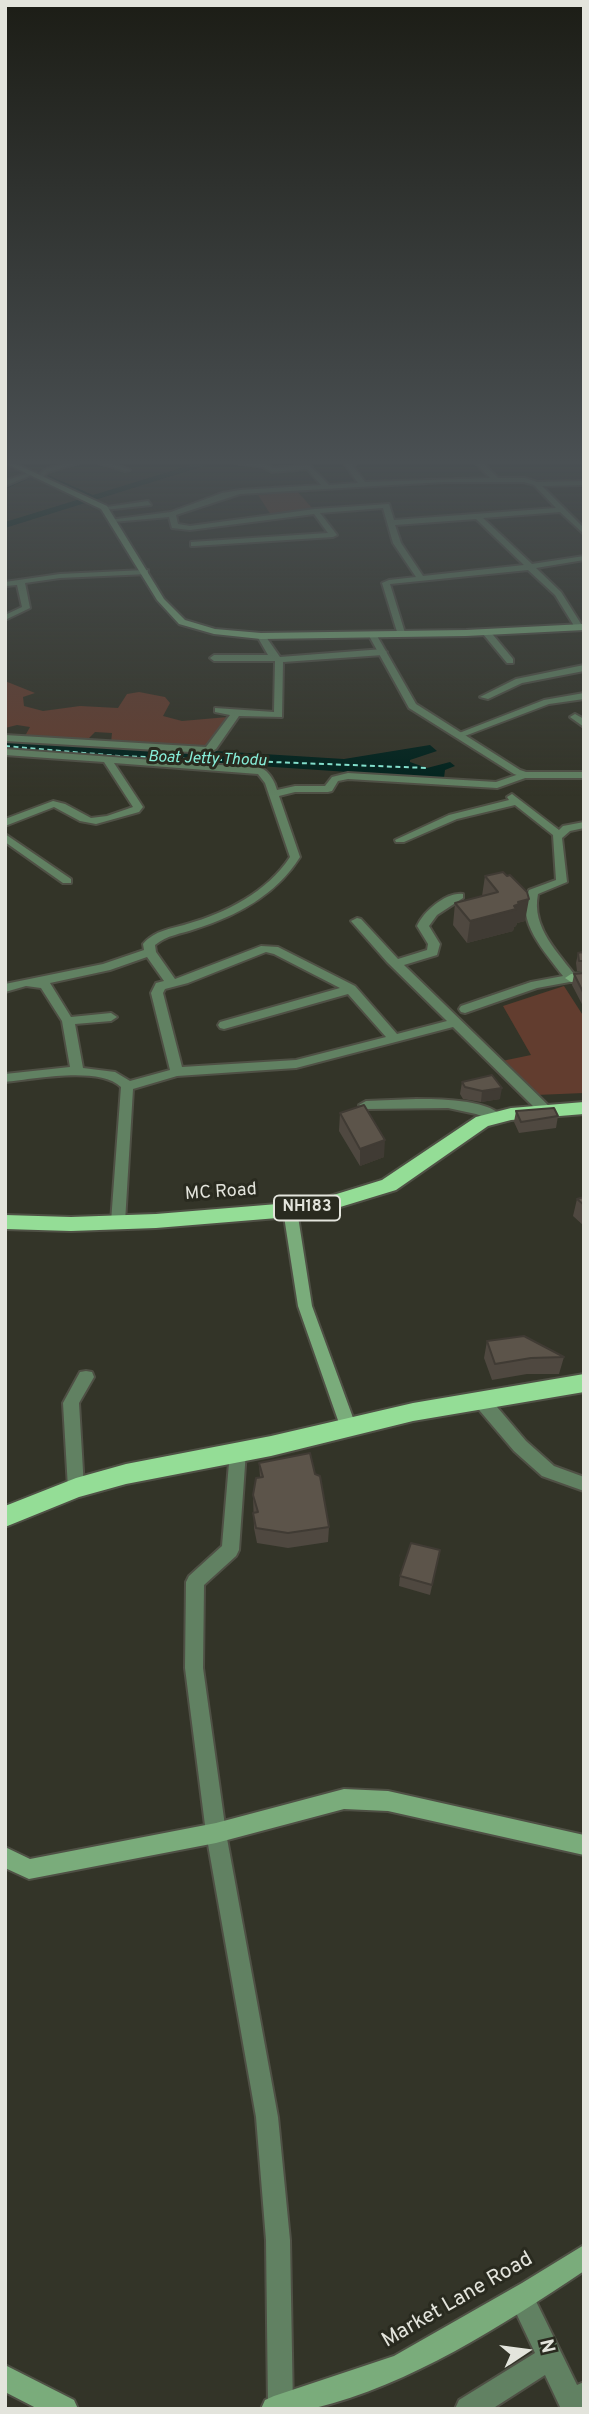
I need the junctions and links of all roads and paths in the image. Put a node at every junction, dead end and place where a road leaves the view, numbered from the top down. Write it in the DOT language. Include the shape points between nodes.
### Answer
graph roads {
  1 [pos="145,572"];
  2 [pos="417,572"];
  3 [pos="491,572"];
  4 [pos="535,572"];
  5 [pos="422,580"];
  6 [pos="21,582"];
  7 [pos="5,584"];
  8 [pos="5,618"];
  9 [pos="582,627"];
  10 [pos="486,632"];
  11 [pos="401,633"];
  12 [pos="372,634"];
  13 [pos="261,636"];
  14 [pos="383,652"];
  15 [pos="214,658"];
  16 [pos="276,659"];
  17 [pos="510,661"];
  18 [pos="584,668"];
  19 [pos="584,696"];
  20 [pos="485,697"];
  21 [pos="218,710"];
  22 [pos="237,713"];
  23 [pos="458,735"];
  24 [pos="5,738"];
  25 [pos="5,752"];
  26 [pos="107,759"];
  27 [pos="525,775"];
  28 [pos="584,775"];
  29 [pos="497,785"];
  30 [pos="274,794"];
  31 [pos="517,801"];
  32 [pos="5,823"];
  33 [pos="584,825"];
  34 [pos="559,835"];
  35 [pos="5,837"];
  36 [pos="400,840"];
  37 [pos="68,881"];
  38 [pos="459,896"];
  39 [pos="357,921"];
  40 [pos="150,952"];
  41 [pos="396,964"];
  42 [pos="577,978"];
  43 [pos="37,982"];
  44 [pos="171,982"];
  45 [pos="5,988"];
  46 [pos="351,989"];
  47 [pos="465,1009"];
  48 [pos="111,1017"];
  49 [pos="68,1021"];
  50 [pos="455,1023"];
  51 [pos="224,1025"];
  52 [pos="395,1039"];
  53 [pos="76,1071"];
  54 [pos="177,1072"];
  55 [pos="5,1078"];
  56 [pos="127,1086"];
  57 [pos="366,1105"];
  58 [pos="584,1108"];
  59 [pos="547,1112"];
  60 [pos="495,1116"];
  61 [pos="290,1210"];
  62 [pos="5,1222"];
  63 [pos="118,1222"];
  64 [pos="86,1377"];
  65 [pos="584,1382"];
  66 [pos="480,1399"];
  67 [pos="348,1426"];
  68 [pos="238,1451"];
  69 [pos="584,1484"];
  70 [pos="76,1488"];
  71 [pos="5,1517"];
  72 [pos="216,1833"];
  73 [pos="584,1845"];
  74 [pos="5,1857"];
  75 [pos="584,2257"];
  76 [pos="521,2298"];
  77 [pos="550,2358"];
  78 [pos="5,2378"];
  79 [pos="584,2395"];
  80 [pos="278,2407"];
  81 [pos="65,2409"];
  82 [pos="468,2409"];
  1 -- 6 [label="street"];
  1 -- 13 [label="main road" via="161,600 182,622"];
  2 -- 5 [label="street"];
  3 -- 5 [label="street"];
  4 -- 9 [label="street"];
  5 -- 11 [label="street" via="386,583"];
  6 -- 7 [label="street"];
  6 -- 8 [label="street" via="26,608"];
  9 -- 10 [label="main road"];
  10 -- 11 [label="main road"];
  10 -- 17 [label="street"];
  11 -- 12 [label="main road"];
  12 -- 13 [label="main road"];
  12 -- 14 [label="street"];
  13 -- 16 [label="street"];
  14 -- 16 [label="street"];
  14 -- 23 [label="street" via="412,706"];
  15 -- 16 [label="street"];
  16 -- 22 [label="street" via="279,715"];
  18 -- 20 [label="street" via="519,681"];
  19 -- 23 [label="street" via="547,702"];
  21 -- 22 [label="street"];
  22 -- 24 [label="street" via="208,750"];
  23 -- 27 [label="street"];
  25 -- 26 [label="street"];
  26 -- 30 [label="street" via="261,771"];
  26 -- 32 [label="street" via="134,799 135,810 96,821 53,804"];
  27 -- 28 [label="street"];
  27 -- 29 [label="street"];
  29 -- 30 [label="street" via="348,776 335,779 328,789"];
  29 -- 31 [label="street"];
  30 -- 40 [label="street" via="295,857 288,871 270,890 193,926 155,938 149,944"];
  31 -- 34 [label="street"];
  31 -- 36 [label="street" via="453,817"];
  33 -- 34 [label="street" via="567,828"];
  34 -- 42 [label="street" via="562,882 533,892 531,915 540,934"];
  35 -- 37 [label="street"];
  38 -- 41 [label="street" via="424,921 433,952"];
  39 -- 41 [label="street"];
  40 -- 43 [label="street"];
  40 -- 44 [label="street"];
  41 -- 50 [label="street"];
  42 -- 47 [label="street" via="535,985"];
  43 -- 45 [label="street"];
  43 -- 49 [label="street" via="45,985"];
  44 -- 46 [label="street" via="265,948"];
  44 -- 54 [label="street" via="160,986 157,993"];
  46 -- 51 [label="street"];
  46 -- 52 [label="street"];
  48 -- 49 [label="street"];
  49 -- 53 [label="street"];
  50 -- 52 [label="street"];
  50 -- 59 [label="street"];
  52 -- 54 [label="street" via="296,1064"];
  53 -- 55 [label="street"];
  53 -- 56 [label="street" via="111,1074"];
  54 -- 56 [label="street"];
  56 -- 63 [label="street"];
  57 -- 60 [label="street" via="453,1103"];
  58 -- 59 [label="highway, MC Road / NH183"];
  59 -- 60 [label="highway, MC Road / NH183"];
  60 -- 61 [label="highway, MC Road / NH183" via="467,1129 389,1185 347,1200"];
  61 -- 63 [label="highway, MC Road / NH183"];
  61 -- 67 [label="main road" via="305,1306"];
  62 -- 63 [label="highway, MC Road / NH183"];
  64 -- 70 [label="street" via="71,1404"];
  65 -- 66 [label="highway"];
  66 -- 67 [label="highway"];
  66 -- 69 [label="street" via="548,1471"];
  67 -- 68 [label="highway"];
  68 -- 70 [label="highway"];
  68 -- 72 [label="street" via="230,1550 195,1582 194,1668"];
  70 -- 71 [label="highway"];
  72 -- 73 [label="main road" via="344,1799 388,1801"];
  72 -- 74 [label="main road" via="29,1869"];
  72 -- 80 [label="street" via="267,2117 278,2240"];
  75 -- 76 [label="main road, Market Lane Road"];
  76 -- 77 [label="street"];
  76 -- 80 [label="main road, Market Lane Road" via="400,2367"];
  77 -- 79 [label="street" via="572,2403"];
  77 -- 82 [label="street"];
  78 -- 81 [label="main road"];
}
